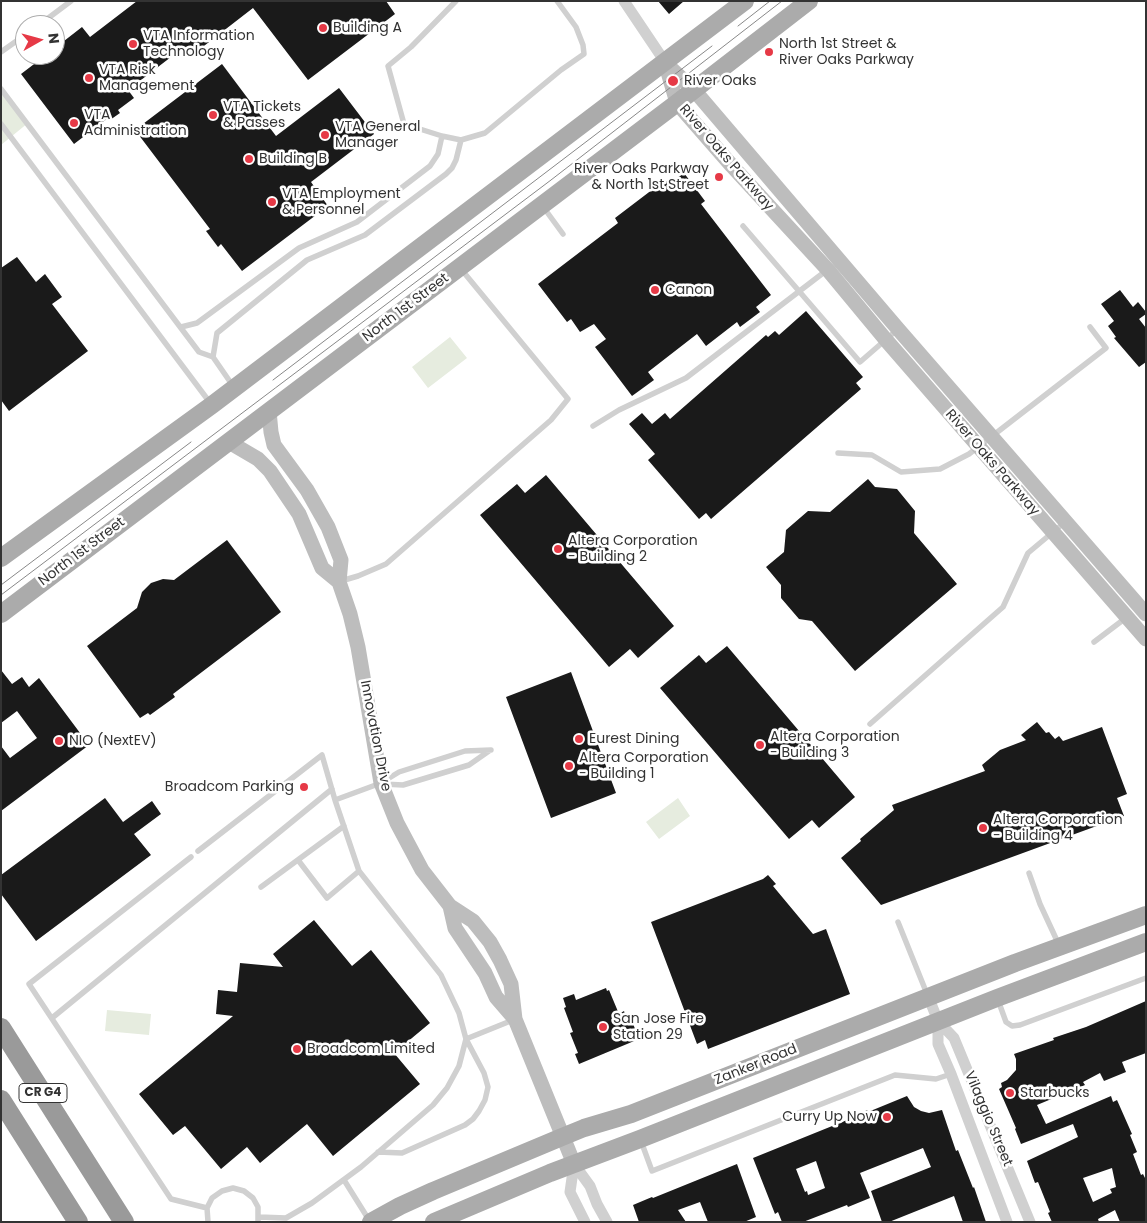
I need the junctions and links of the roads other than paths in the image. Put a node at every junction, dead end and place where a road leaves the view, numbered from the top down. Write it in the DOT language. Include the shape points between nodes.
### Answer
graph roads {
  1 [pos="71,1"];
  2 [pos="456,1"];
  3 [pos="557,1"];
  4 [pos="624,1"];
  5 [pos="745,1"];
  6 [pos="809,1"];
  7 [pos="52,15"];
  8 [pos="15,42"];
  9 [pos="1,52"];
  10 [pos="665,62"];
  11 [pos="1,90"];
  12 [pos="694,90"];
  13 [pos="678,103"];
  14 [pos="1,124"];
  15 [pos="442,136"];
  16 [pos="461,140"];
  17 [pos="542,205"];
  18 [pos="743,226"];
  19 [pos="563,234"];
  20 [pos="839,260"];
  21 [pos="460,268"];
  22 [pos="828,270"];
  23 [pos="800,292"];
  24 [pos="181,327"];
  25 [pos="1090,327"];
  26 [pos="898,329"];
  27 [pos="886,340"];
  28 [pos="213,356"];
  29 [pos="235,388"];
  30 [pos="212,405"];
  31 [pos="269,411"];
  32 [pos="593,426"];
  33 [pos="992,438"];
  34 [pos="229,442"];
  35 [pos="979,447"];
  36 [pos="838,453"];
  37 [pos="1065,522"];
  38 [pos="1052,532"];
  39 [pos="1,558"];
  40 [pos="339,582"];
  41 [pos="1143,610"];
  42 [pos="1,614"];
  43 [pos="1127,617"];
  44 [pos="1146,639"];
  45 [pos="1094,642"];
  46 [pos="870,724"];
  47 [pos="381,783"];
  48 [pos="332,788"];
  49 [pos="335,800"];
  50 [pos="344,826"];
  51 [pos="198,851"];
  52 [pos="191,857"];
  53 [pos="298,860"];
  54 [pos="359,871"];
  55 [pos="1029,873"];
  56 [pos="261,888"];
  57 [pos="450,906"];
  58 [pos="1146,915"];
  59 [pos="898,922"];
  60 [pos="1146,942"];
  61 [pos="1059,946"];
  62 [pos="1146,978"];
  63 [pos="928,996"];
  64 [pos="997,998"];
  65 [pos="52,1018"];
  66 [pos="515,1019"];
  67 [pos="938,1021"];
  68 [pos="1,1028"];
  69 [pos="466,1039"];
  70 [pos="951,1074"];
  71 [pos="1,1100"];
  72 [pos="562,1137"];
  73 [pos="640,1139"];
  74 [pos="378,1152"];
  75 [pos="574,1164"];
  76 [pos="344,1180"];
  77 [pos="207,1208"];
  78 [pos="259,1219"];
  79 [pos="78,1222"];
  80 [pos="124,1222"];
  81 [pos="208,1222"];
  82 [pos="370,1222"];
  83 [pos="434,1222"];
  84 [pos="585,1222"];
  85 [pos="608,1222"];
  86 [pos="1007,1222"];
  87 [pos="1030,1222"];
  1 -- 7 [label="lane"];
  2 -- 15 [label="lane" via="388,66 404,124"];
  3 -- 16 [label="lane" via="576,27 584,54 485,133"];
  4 -- 10 [label="street"];
  5 -- 10 [label="main road"];
  6 -- 12 [label="main road, North 1st Street"];
  8 -- 9 [label="lane"];
  10 -- 12 [label="street, River Oaks Parkway"];
  10 -- 13 [label="street, River Oaks Parkway"];
  10 -- 29 [label="main road"];
  11 -- 24 [label="lane"];
  12 -- 13 [label="main road, North 1st Street"];
  12 -- 20 [label="street, River Oaks Parkway"];
  13 -- 17 [label="main road, North 1st Street"];
  13 -- 22 [label="street, River Oaks Parkway"];
  14 -- 30 [label="lane"];
  15 -- 16 [label="lane"];
  15 -- 24 [label="lane" via="438,154 430,166 357,222 299,248 197,323"];
  16 -- 28 [label="lane" via="456,160 446,174 365,235 306,260 217,333"];
  17 -- 19 [label="lane"];
  17 -- 21 [label="main road, North 1st Street"];
  18 -- 23 [label="lane"];
  20 -- 22 [label="lane"];
  20 -- 26 [label="street, River Oaks Parkway"];
  21 -- 31 [label="main road, North 1st Street"];
  21 -- 40 [label="lane" via="568,399 551,420 386,564"];
  22 -- 23 [label="lane"];
  22 -- 27 [label="street, River Oaks Parkway"];
  23 -- 27 [label="lane" via="860,362"];
  23 -- 32 [label="lane" via="686,378"];
  24 -- 28 [label="lane" via="199,352"];
  25 -- 33 [label="lane" via="1106,348"];
  26 -- 27 [label="lane"];
  26 -- 33 [label="street, River Oaks Parkway"];
  27 -- 35 [label="street, River Oaks Parkway"];
  28 -- 29 [label="lane"];
  29 -- 30 [label="main road"];
  30 -- 39 [label="main road"];
  31 -- 34 [label="main road, North 1st Street"];
  31 -- 40 [label="street, Innovation Drive" via="274,445 307,490 328,527 341,560"];
  33 -- 35 [label="lane"];
  33 -- 37 [label="street, River Oaks Parkway"];
  34 -- 40 [label="street, Innovation Drive" via="258,459 270,471 299,514 322,568"];
  34 -- 42 [label="main road, North 1st Street"];
  35 -- 36 [label="lane" via="940,469 901,472 872,455"];
  35 -- 38 [label="street, River Oaks Parkway"];
  37 -- 38 [label="lane"];
  37 -- 41 [label="street, River Oaks Parkway"];
  38 -- 43 [label="street, River Oaks Parkway"];
  38 -- 46 [label="lane" via="1028,553 1003,607"];
  40 -- 47 [label="street, Innovation Drive" via="358,647"];
  41 -- 43 [label="street"];
  43 -- 44 [label="street, River Oaks Parkway"];
  43 -- 45 [label="lane"];
  47 -- 47 [label="lane" via="403,784 460,768 490,750 465,751 399,772"];
  47 -- 49 [label="lane"];
  47 -- 57 [label="street, Innovation Drive" via="407,844"];
  48 -- 49 [label="lane"];
  48 -- 51 [label="lane" via="322,755"];
  48 -- 65 [label="lane"];
  49 -- 50 [label="lane"];
  50 -- 53 [label="lane"];
  50 -- 54 [label="lane"];
  52 -- 65 [label="lane" via="29,984"];
  53 -- 54 [label="lane" via="327,898"];
  53 -- 56 [label="lane"];
  54 -- 69 [label="lane" via="441,975 459,1013"];
  55 -- 61 [label="lane"];
  57 -- 66 [label="street, Innovation Drive" via="455,928 485,973 496,997"];
  57 -- 66 [label="street, Innovation Drive" via="473,921 490,942 510,984"];
  58 -- 61 [label="main road, Zanker Road"];
  59 -- 63 [label="lane"];
  60 -- 64 [label="main road, Zanker Road"];
  61 -- 63 [label="main road, Zanker Road"];
  62 -- 64 [label="lane" via="1020,1025 1012,1026 1006,1022"];
  63 -- 67 [label="street, Vilaggio Street"];
  63 -- 72 [label="main road, Zanker Road" via="632,1114"];
  64 -- 67 [label="main road, Zanker Road"];
  65 -- 77 [label="lane" via="171,1198"];
  66 -- 69 [label="lane"];
  66 -- 72 [label="street, Innovation Drive"];
  67 -- 70 [label="street, Vilaggio Street" via="938,1044"];
  67 -- 73 [label="main road, Zanker Road"];
  67 -- 87 [label="street, Vilaggio Street" via="954,1038"];
  68 -- 80 [label="highway, CR G4"];
  69 -- 74 [label="lane" via="459,1066 447,1088 433,1105"];
  69 -- 74 [label="lane" via="488,1087 479,1111 465,1125 402,1153"];
  70 -- 73 [label="lane" via="936,1079 895,1075 652,1171"];
  70 -- 86 [label="street, Vilaggio Street"];
  71 -- 79 [label="highway, CR G4"];
  72 -- 75 [label="street, Innovation Drive"];
  72 -- 82 [label="main road, Zanker Road" via="433,1191"];
  73 -- 75 [label="main road, Zanker Road"];
  74 -- 76 [label="lane"];
  75 -- 83 [label="main road, Zanker Road"];
  75 -- 84 [label="street" via="570,1192"];
  75 -- 85 [label="street, Innovation Drive" via="590,1186"];
  76 -- 78 [label="lane" via="286,1218"];
  76 -- 82 [label="lane"];
  77 -- 78 [label="lane" via="212,1198 233,1188 253,1198"];
  77 -- 81 [label="lane"];
}
